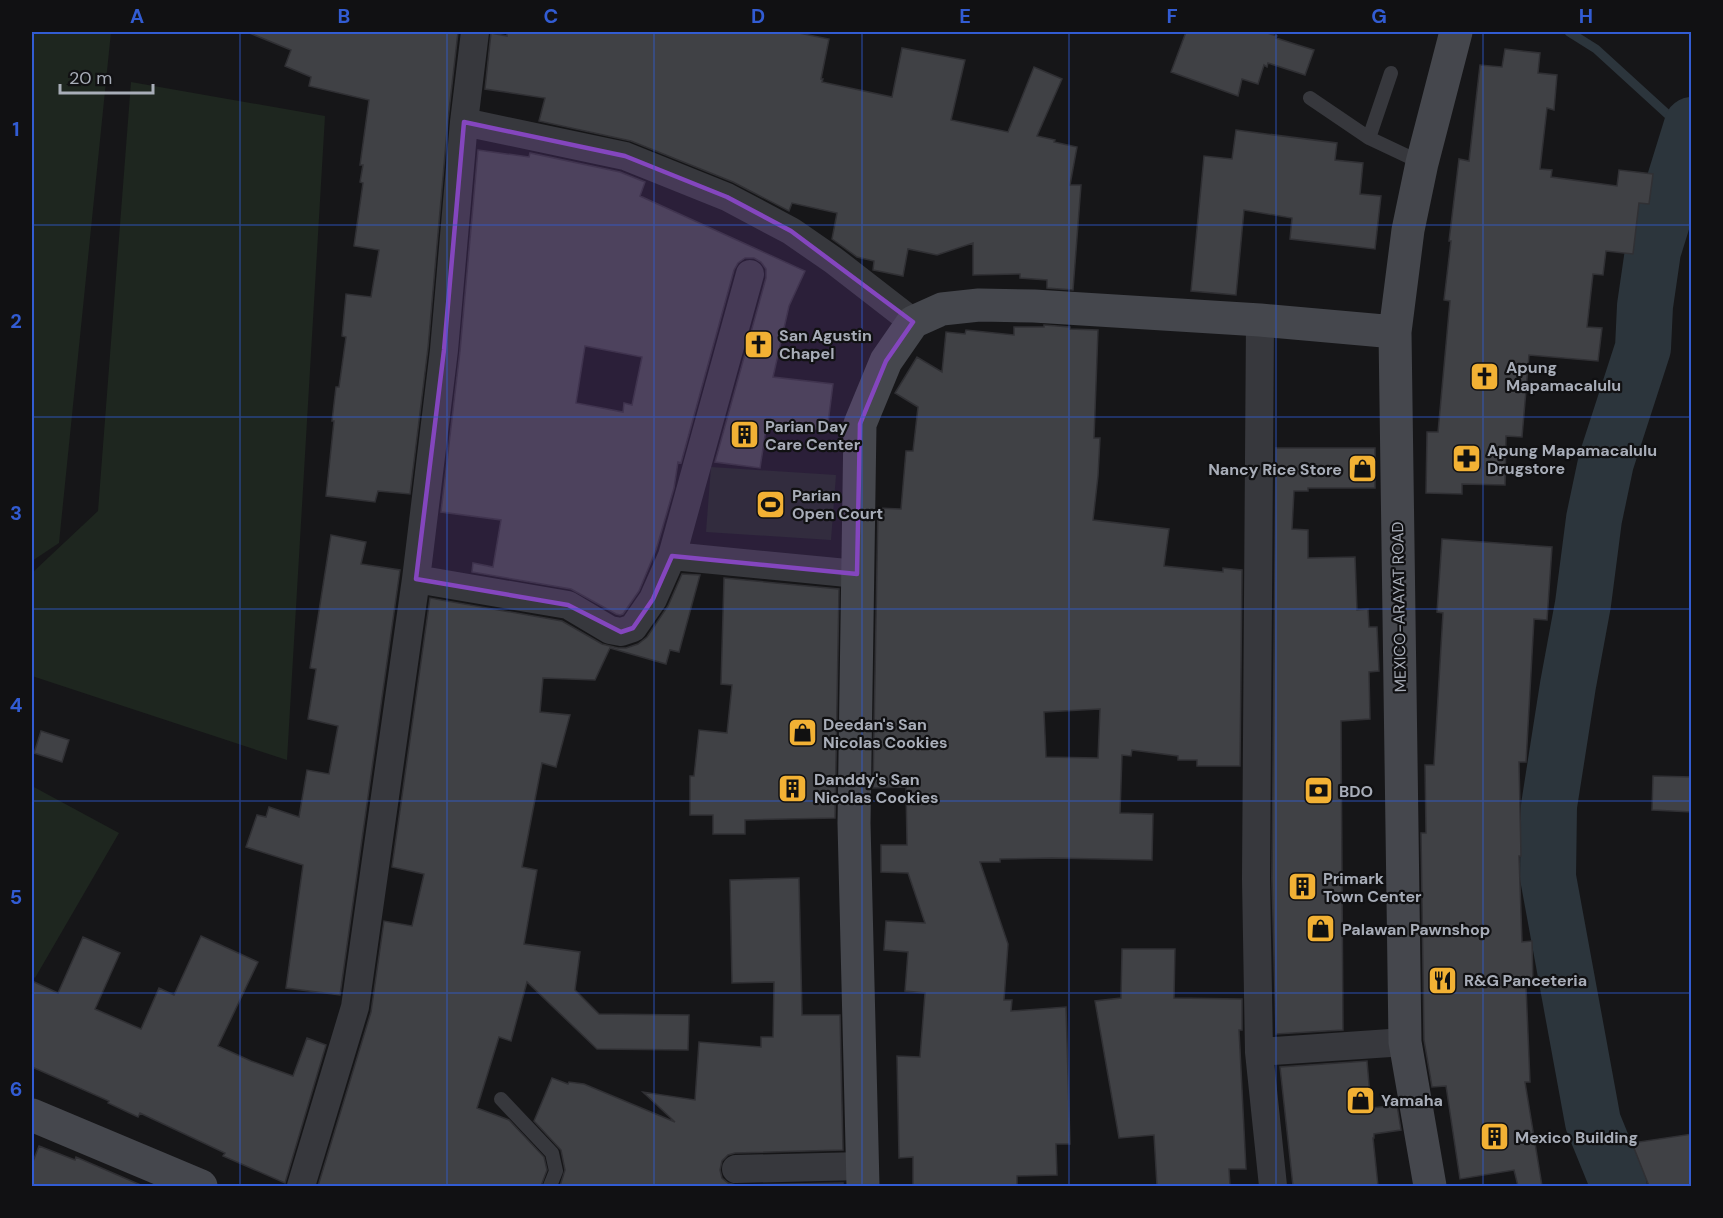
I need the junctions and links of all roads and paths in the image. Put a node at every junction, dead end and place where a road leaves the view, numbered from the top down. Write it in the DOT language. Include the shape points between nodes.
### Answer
graph roads {
  1 [pos="475,32"];
  2 [pos="1456,32"];
  3 [pos="1391,73"];
  4 [pos="1310,98"];
  5 [pos="464,122"];
  6 [pos="1369,138"];
  7 [pos="1422,164"];
  8 [pos="750,274"];
  9 [pos="1260,320"];
  10 [pos="913,322"];
  11 [pos="1395,332"];
  12 [pos="672,556"];
  13 [pos="857,574"];
  14 [pos="416,579"];
  15 [pos="1405,1042"];
  16 [pos="1258,1052"];
  17 [pos="501,1099"];
  18 [pos="32,1116"];
  19 [pos="736,1168"];
  20 [pos="862,1176"];
  21 [pos="201,1186"];
  22 [pos="301,1186"];
  23 [pos="550,1186"];
  24 [pos="1273,1186"];
  25 [pos="1430,1186"];
  1 -- 5 [label="street"];
  2 -- 7 [label="main road, MEXICO-ARAYAT ROAD"];
  3 -- 6 [label="lane"];
  4 -- 6 [label="lane"];
  5 -- 10 [label="street" via="625,156 727,197 791,231"];
  5 -- 14 [label="street" via="444,350"];
  6 -- 7 [label="lane"];
  7 -- 11 [label="main road, MEXICO-ARAYAT ROAD" via="1408,230"];
  8 -- 12 [label="street"];
  9 -- 10 [label="main road" via="979,305 942,309"];
  9 -- 11 [label="main road"];
  9 -- 16 [label="street"];
  10 -- 13 [label="main road" via="886,361 860,424"];
  11 -- 15 [label="main road, MEXICO-ARAYAT ROAD"];
  12 -- 13 [label="street"];
  12 -- 14 [label="street" via="653,599 633,628 621,632 610,630 567,604"];
  13 -- 20 [label="main road" via="854,823"];
  14 -- 22 [label="street" via="355,1007"];
  15 -- 16 [label="street"];
  15 -- 25 [label="main road, MEXICO-ARAYAT ROAD"];
  16 -- 24 [label="street"];
  17 -- 23 [label="lane" via="552,1153 556,1171"];
  18 -- 21 [label="main road"];
  19 -- 20 [label="street"];
}
